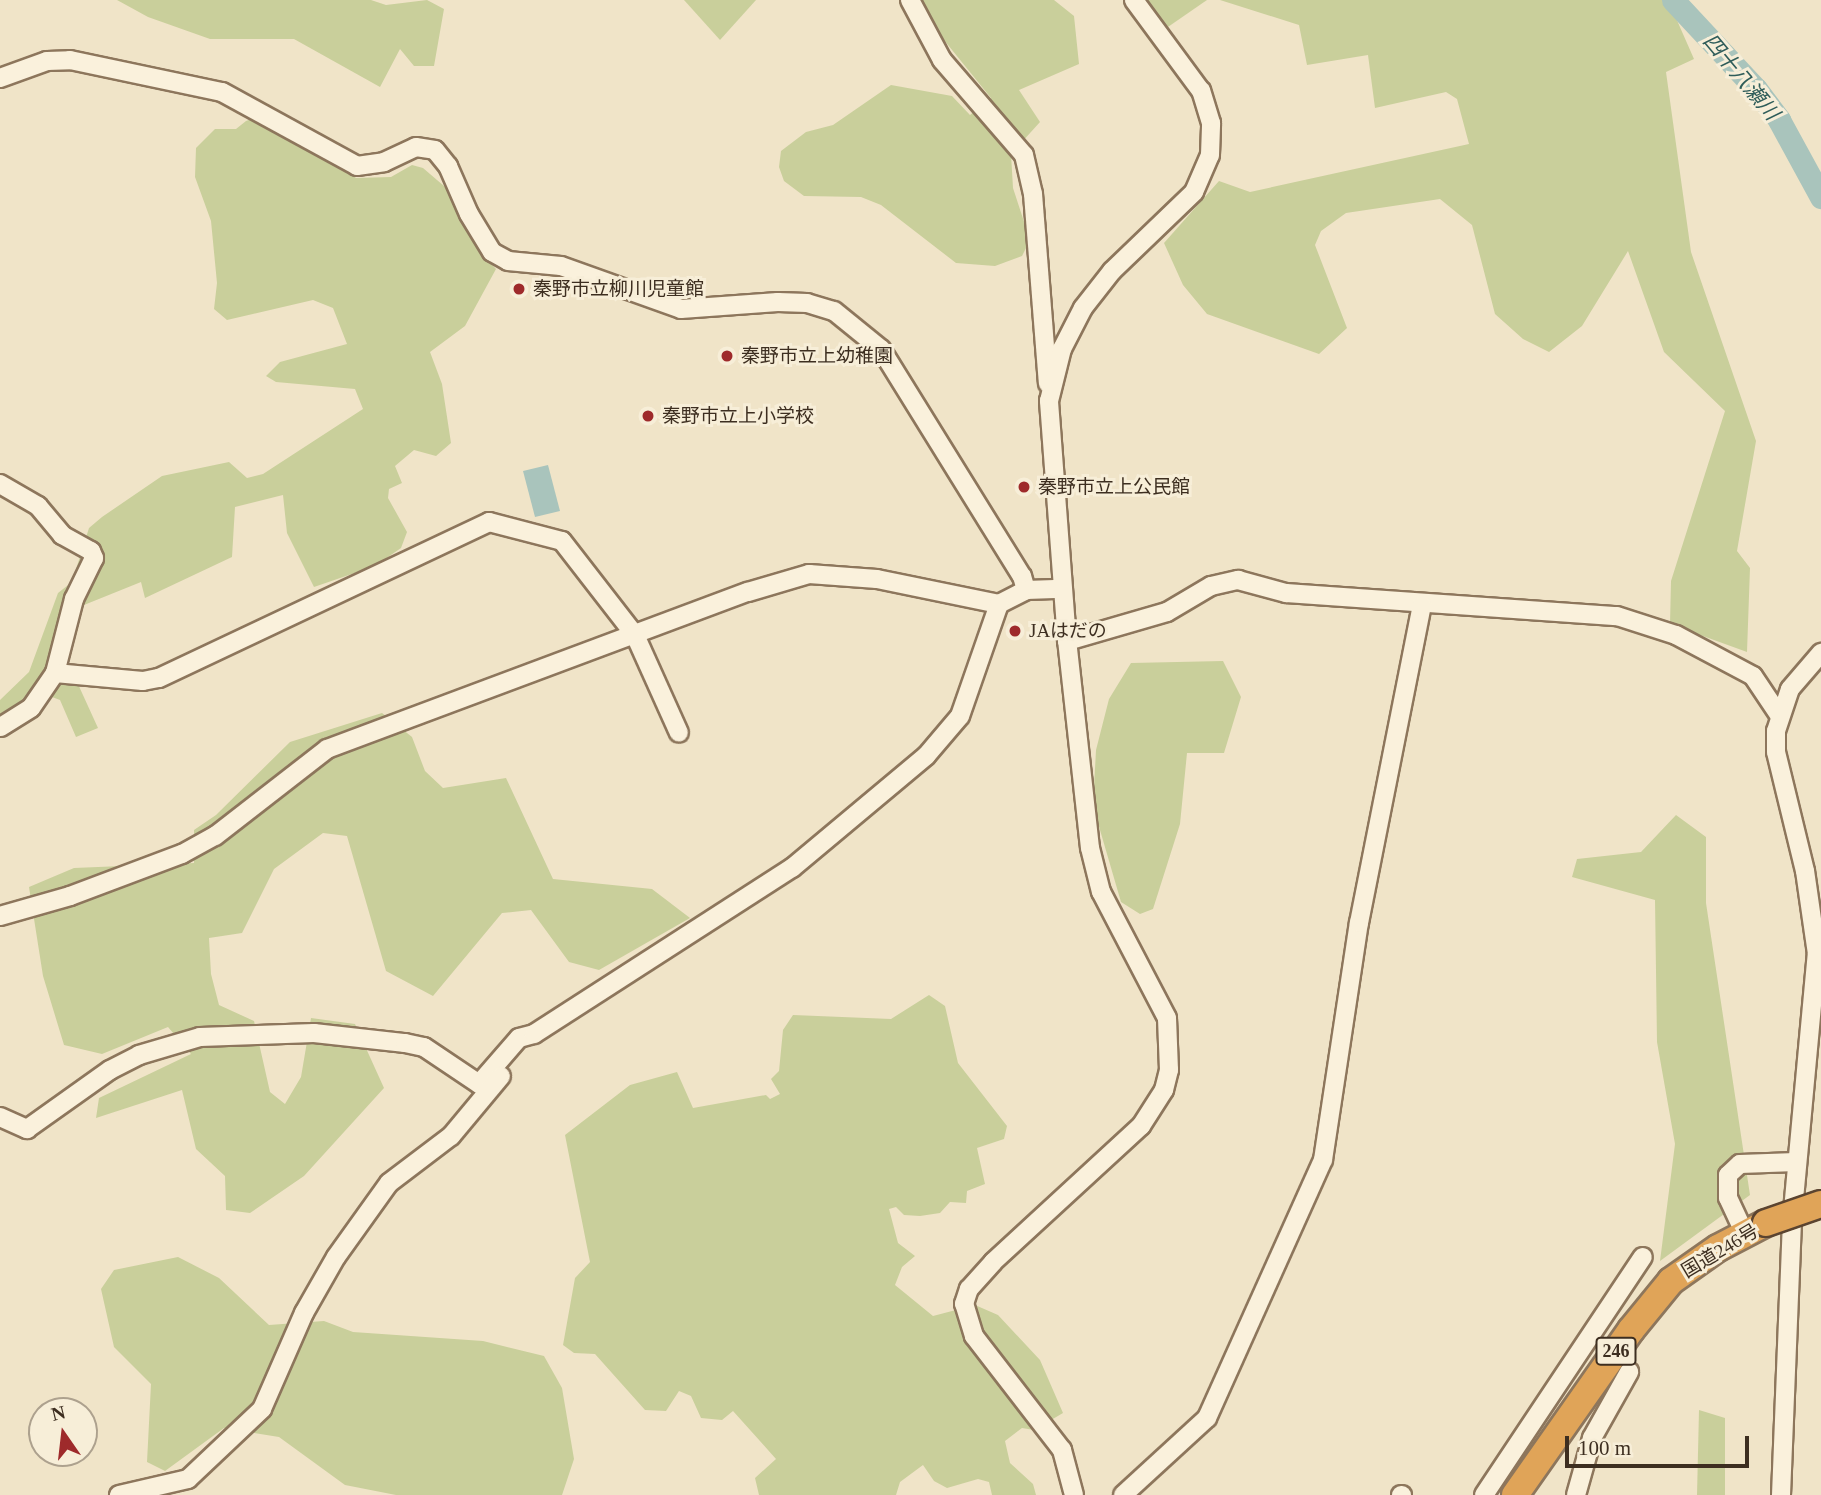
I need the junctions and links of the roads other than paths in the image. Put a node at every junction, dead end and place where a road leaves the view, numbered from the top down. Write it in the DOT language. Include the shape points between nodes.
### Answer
graph roads {
  1 [pos="910,0"];
  2 [pos="1135,0"];
  3 [pos="0,78"];
  4 [pos="1049,401"];
  5 [pos="0,484"];
  6 [pos="1062,589"];
  7 [pos="1026,590"];
  8 [pos="999,604"];
  9 [pos="1422,605"];
  10 [pos="635,635"];
  11 [pos="1067,641"];
  12 [pos="1821,653"];
  13 [pos="55,673"];
  14 [pos="1780,715"];
  15 [pos="0,727"];
  16 [pos="679,733"];
  17 [pos="0,916"];
  18 [pos="534,1034"];
  19 [pos="0,1117"];
  20 [pos="1796,1162"];
  21 [pos="1821,1204"];
  22 [pos="1755,1228"];
  23 [pos="1643,1258"];
  24 [pos="1629,1372"];
  25 [pos="118,1495"];
  26 [pos="1074,1495"];
  27 [pos="1123,1495"];
  28 [pos="1484,1495"];
  29 [pos="1515,1495"];
  30 [pos="1576,1495"];
  31 [pos="1781,1495"];
  1 -- 4 [label="street" via="942,60 1024,155 1033,194"];
  2 -- 4 [label="street" via="1200,91 1211,123 1210,155 1194,192 1112,271 1083,308 1062,349"];
  3 -- 7 [label="street" via="47,61 71,60 222,92 357,166 384,162 416,147 435,150 448,166 468,214 492,252 508,261 561,266 681,309 778,302 807,303 834,311 881,349 1022,576"];
  4 -- 6 [label="street"];
  5 -- 13 [label="street" via="38,506 62,535 91,551 94,558 74,599"];
  6 -- 7 [label="street"];
  6 -- 11 [label="street"];
  7 -- 8 [label="street"];
  8 -- 10 [label="street" via="877,579 809,574"];
  8 -- 18 [label="street" via="960,716 926,756 792,868"];
  9 -- 11 [label="street" via="1286,593 1238,580 1211,586 1156,616"];
  9 -- 14 [label="street" via="1617,616 1645,623 1712,651 1753,676"];
  9 -- 27 [label="street" via="1359,923 1323,1160 1208,1418"];
  10 -- 13 [label="street" via="562,541 489,522 159,678 143,681"];
  10 -- 16 [label="street"];
  10 -- 17 [label="street" via="327,749 215,836 182,855"];
  11 -- 26 [label="street" via="1090,848 1101,892 1167,1018 1169,1070 1164,1090 1141,1126 993,1262 969,1289 964,1304 974,1336 1062,1450"];
  12 -- 14 [label="street" via="1796,679"];
  13 -- 15 [label="street" via="31,708"];
  14 -- 20 [label="street" via="1776,752 1805,871 1817,954"];
  18 -- 19 [label="street" via="519,1038 479,1084 424,1047 405,1043 314,1033 200,1037 139,1055 110,1070 27,1129"];
  18 -- 25 [label="street" via="451,1136 389,1183 336,1256 304,1313 262,1409 188,1479"];
  20 -- 22 [label="street" via="1740,1164 1728,1175 1728,1198"];
  20 -- 31 [label="street"];
  21 -- 22 [label="highway, 国道246号 / 246, bridge"];
  22 -- 29 [label="highway, 国道246号 / 246" via="1671,1281"];
  23 -- 28 [label="street"];
  24 -- 30 [label="street" via="1592,1438"];
}
